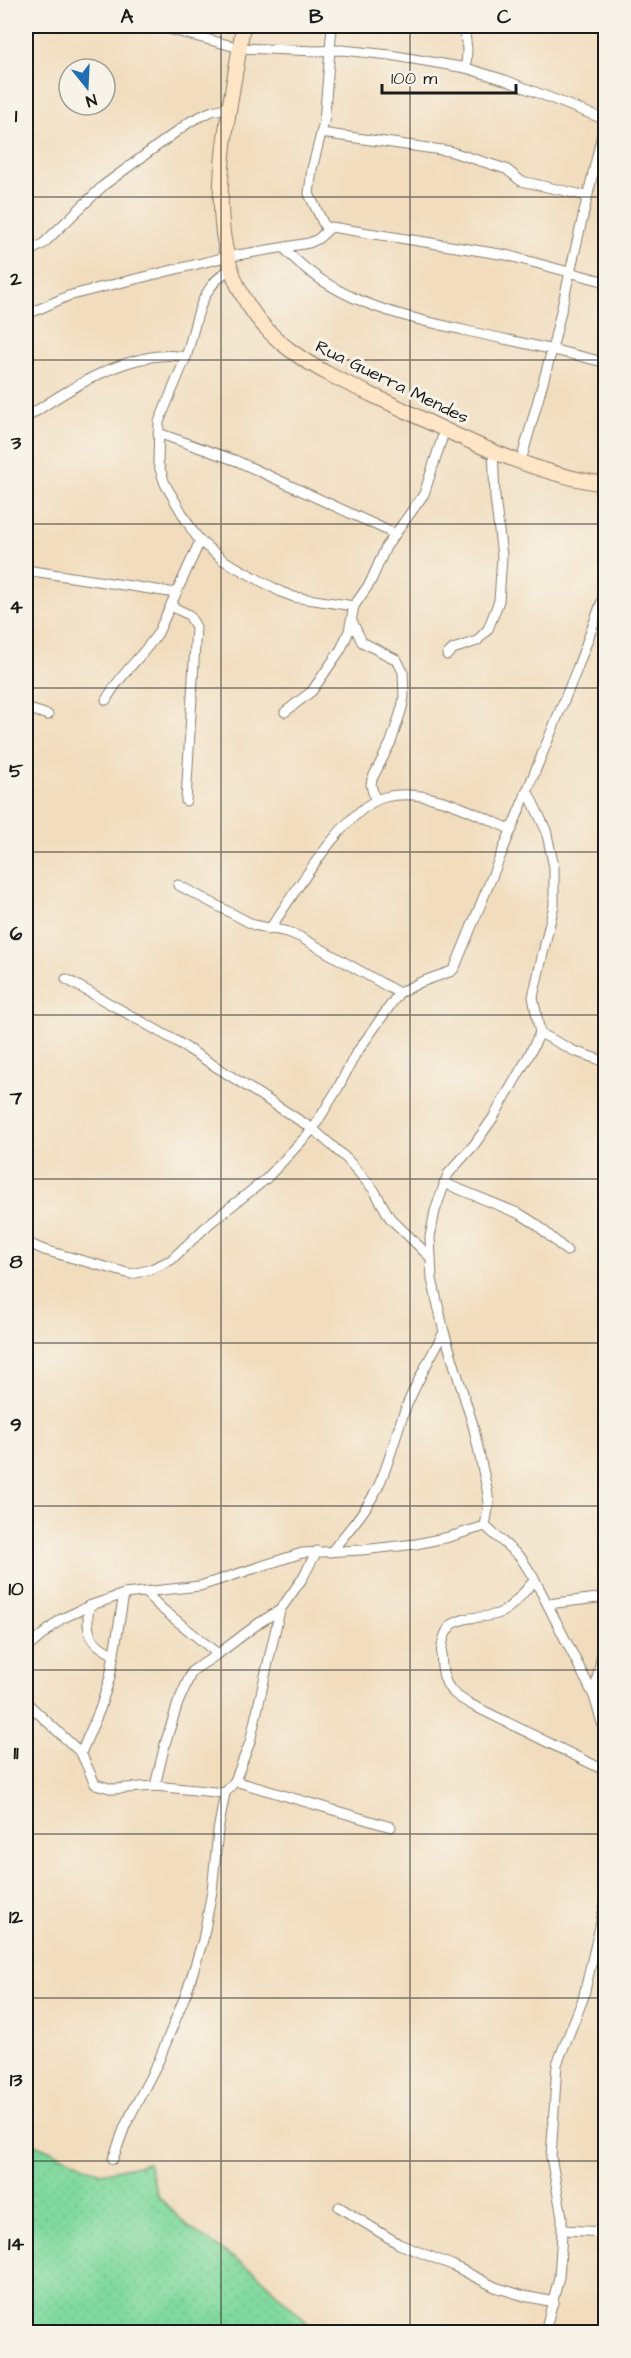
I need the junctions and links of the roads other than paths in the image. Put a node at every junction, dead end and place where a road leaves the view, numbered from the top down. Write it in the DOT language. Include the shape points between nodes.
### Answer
graph roads {
  1 [pos="157,26"];
  2 [pos="243,26"];
  3 [pos="332,26"];
  4 [pos="464,26"];
  5 [pos="240,48"];
  6 [pos="329,50"];
  7 [pos="466,68"];
  8 [pos="231,107"];
  9 [pos="606,119"];
  10 [pos="321,134"];
  11 [pos="587,196"];
  12 [pos="326,229"];
  13 [pos="284,248"];
  14 [pos="26,253"];
  15 [pos="228,263"];
  16 [pos="569,272"];
  17 [pos="606,282"];
  18 [pos="26,315"];
  19 [pos="552,350"];
  20 [pos="186,357"];
  21 [pos="606,363"];
  22 [pos="26,418"];
  23 [pos="445,429"];
  24 [pos="158,433"];
  25 [pos="493,449"];
  26 [pos="521,461"];
  27 [pos="606,484"];
  28 [pos="395,534"];
  29 [pos="200,541"];
  30 [pos="26,570"];
  31 [pos="606,590"];
  32 [pos="176,592"];
  33 [pos="171,606"];
  34 [pos="354,606"];
  35 [pos="351,619"];
  36 [pos="447,655"];
  37 [pos="106,700"];
  38 [pos="26,708"];
  39 [pos="285,711"];
  40 [pos="48,715"];
  41 [pos="527,790"];
  42 [pos="375,800"];
  43 [pos="186,801"];
  44 [pos="512,830"];
  45 [pos="178,885"];
  46 [pos="269,930"];
  47 [pos="66,979"];
  48 [pos="399,993"];
  49 [pos="540,1033"];
  50 [pos="606,1062"];
  51 [pos="313,1129"];
  52 [pos="444,1183"];
  53 [pos="26,1242"];
  54 [pos="567,1251"];
  55 [pos="431,1258"];
  56 [pos="444,1332"];
  57 [pos="484,1526"];
  58 [pos="317,1551"];
  59 [pos="331,1552"];
  60 [pos="535,1580"];
  61 [pos="146,1593"];
  62 [pos="124,1594"];
  63 [pos="606,1597"];
  64 [pos="548,1604"];
  65 [pos="89,1606"];
  66 [pos="280,1610"];
  67 [pos="606,1632"];
  68 [pos="26,1649"];
  69 [pos="218,1654"];
  70 [pos="114,1655"];
  71 [pos="594,1696"];
  72 [pos="26,1702"];
  73 [pos="606,1737"];
  74 [pos="81,1753"];
  75 [pos="606,1771"];
  76 [pos="235,1781"];
  77 [pos="155,1786"];
  78 [pos="225,1793"];
  79 [pos="391,1827"];
  80 [pos="606,1900"];
  81 [pos="604,1918"];
  82 [pos="113,2159"];
  83 [pos="339,2207"];
  84 [pos="562,2230"];
  85 [pos="606,2232"];
  86 [pos="554,2302"];
  87 [pos="545,2332"];
  1 -- 5 [label="street"];
  2 -- 5 [label="street, Rua Guerra Mendes"];
  3 -- 6 [label="street"];
  4 -- 7 [label="street"];
  5 -- 6 [label="street"];
  5 -- 8 [label="street, Rua Guerra Mendes"];
  6 -- 7 [label="street"];
  6 -- 10 [label="street"];
  7 -- 9 [label="street"];
  8 -- 14 [label="street" via="191,121 104,185 43,244"];
  8 -- 15 [label="street, Rua Guerra Mendes" via="220,195"];
  9 -- 11 [label="street"];
  10 -- 11 [label="street" via="449,151 506,169 521,181"];
  10 -- 12 [label="street" via="309,194"];
  11 -- 16 [label="street"];
  12 -- 13 [label="street" via="314,241"];
  12 -- 16 [label="street" via="506,255"];
  13 -- 15 [label="street"];
  13 -- 19 [label="street" via="306,271 366,304 393,314"];
  15 -- 18 [label="street" via="68,296"];
  15 -- 20 [label="street" via="201,301"];
  15 -- 23 [label="street, Rua Guerra Mendes" via="249,307 291,351"];
  16 -- 17 [label="street"];
  16 -- 19 [label="street"];
  19 -- 21 [label="street"];
  19 -- 26 [label="street"];
  20 -- 22 [label="street" via="159,356 108,370 64,392"];
  20 -- 24 [label="street" via="165,404"];
  23 -- 25 [label="street, Rua Guerra Mendes"];
  23 -- 28 [label="street" via="424,494"];
  24 -- 28 [label="street" via="237,461"];
  24 -- 29 [label="street" via="161,474"];
  25 -- 26 [label="street, Rua Guerra Mendes"];
  25 -- 36 [label="street" via="502,556 498,601 488,629 477,641"];
  26 -- 27 [label="street, Rua Guerra Mendes" via="560,475"];
  28 -- 34 [label="street"];
  29 -- 32 [label="street"];
  29 -- 34 [label="street" via="223,560 281,592"];
  30 -- 32 [label="street"];
  31 -- 41 [label="street"];
  32 -- 33 [label="street"];
  33 -- 37 [label="street" via="150,645 122,675"];
  33 -- 43 [label="street" via="189,615 196,627"];
  34 -- 35 [label="street"];
  35 -- 39 [label="street" via="347,636 318,684"];
  35 -- 42 [label="street" via="362,642 396,660 403,672 402,708 391,742 372,779"];
  38 -- 40 [label="street"];
  41 -- 44 [label="street"];
  41 -- 49 [label="street" via="551,847 555,889 533,997"];
  42 -- 44 [label="street" via="397,795 422,797 464,809"];
  42 -- 46 [label="street" via="330,842"];
  44 -- 48 [label="street" via="455,967"];
  45 -- 46 [label="street"];
  46 -- 48 [label="street" via="300,937"];
  47 -- 51 [label="street" via="176,1041"];
  48 -- 51 [label="street" via="355,1055"];
  49 -- 50 [label="street"];
  49 -- 52 [label="street" via="493,1118"];
  51 -- 53 [label="street" via="267,1179 210,1223 178,1256 149,1270 131,1274"];
  51 -- 55 [label="street" via="347,1159 374,1190 390,1218"];
  52 -- 54 [label="street" via="520,1214"];
  52 -- 55 [label="street" via="430,1237"];
  55 -- 56 [label="street"];
  56 -- 57 [label="street" via="478,1446 489,1503"];
  56 -- 59 [label="street" via="413,1391 376,1490"];
  57 -- 59 [label="street" via="432,1541"];
  57 -- 60 [label="street" via="521,1558"];
  58 -- 59 [label="street"];
  58 -- 61 [label="street" via="200,1586"];
  58 -- 66 [label="street"];
  60 -- 64 [label="street"];
  60 -- 75 [label="street" via="502,1612 465,1618 448,1630 442,1644 448,1687 472,1705"];
  61 -- 62 [label="street"];
  61 -- 69 [label="street"];
  62 -- 65 [label="street"];
  62 -- 70 [label="street"];
  63 -- 64 [label="street"];
  64 -- 71 [label="street"];
  65 -- 68 [label="street" via="51,1626"];
  65 -- 70 [label="street" via="87,1621 93,1640"];
  66 -- 69 [label="street"];
  66 -- 76 [label="street" via="250,1742"];
  67 -- 71 [label="street"];
  69 -- 77 [label="street" via="192,1671 188,1679"];
  70 -- 74 [label="street" via="100,1709"];
  71 -- 73 [label="street"];
  72 -- 74 [label="street"];
  74 -- 77 [label="street" via="95,1784 114,1789"];
  76 -- 78 [label="street"];
  76 -- 79 [label="street"];
  77 -- 78 [label="street"];
  78 -- 82 [label="street" via="203,1940 163,2050"];
  80 -- 81 [label="street"];
  81 -- 84 [label="street" via="583,1998 557,2064 551,2157"];
  83 -- 86 [label="street" via="399,2244 495,2287"];
  84 -- 85 [label="street"];
  84 -- 86 [label="street"];
  86 -- 87 [label="street"];
}
